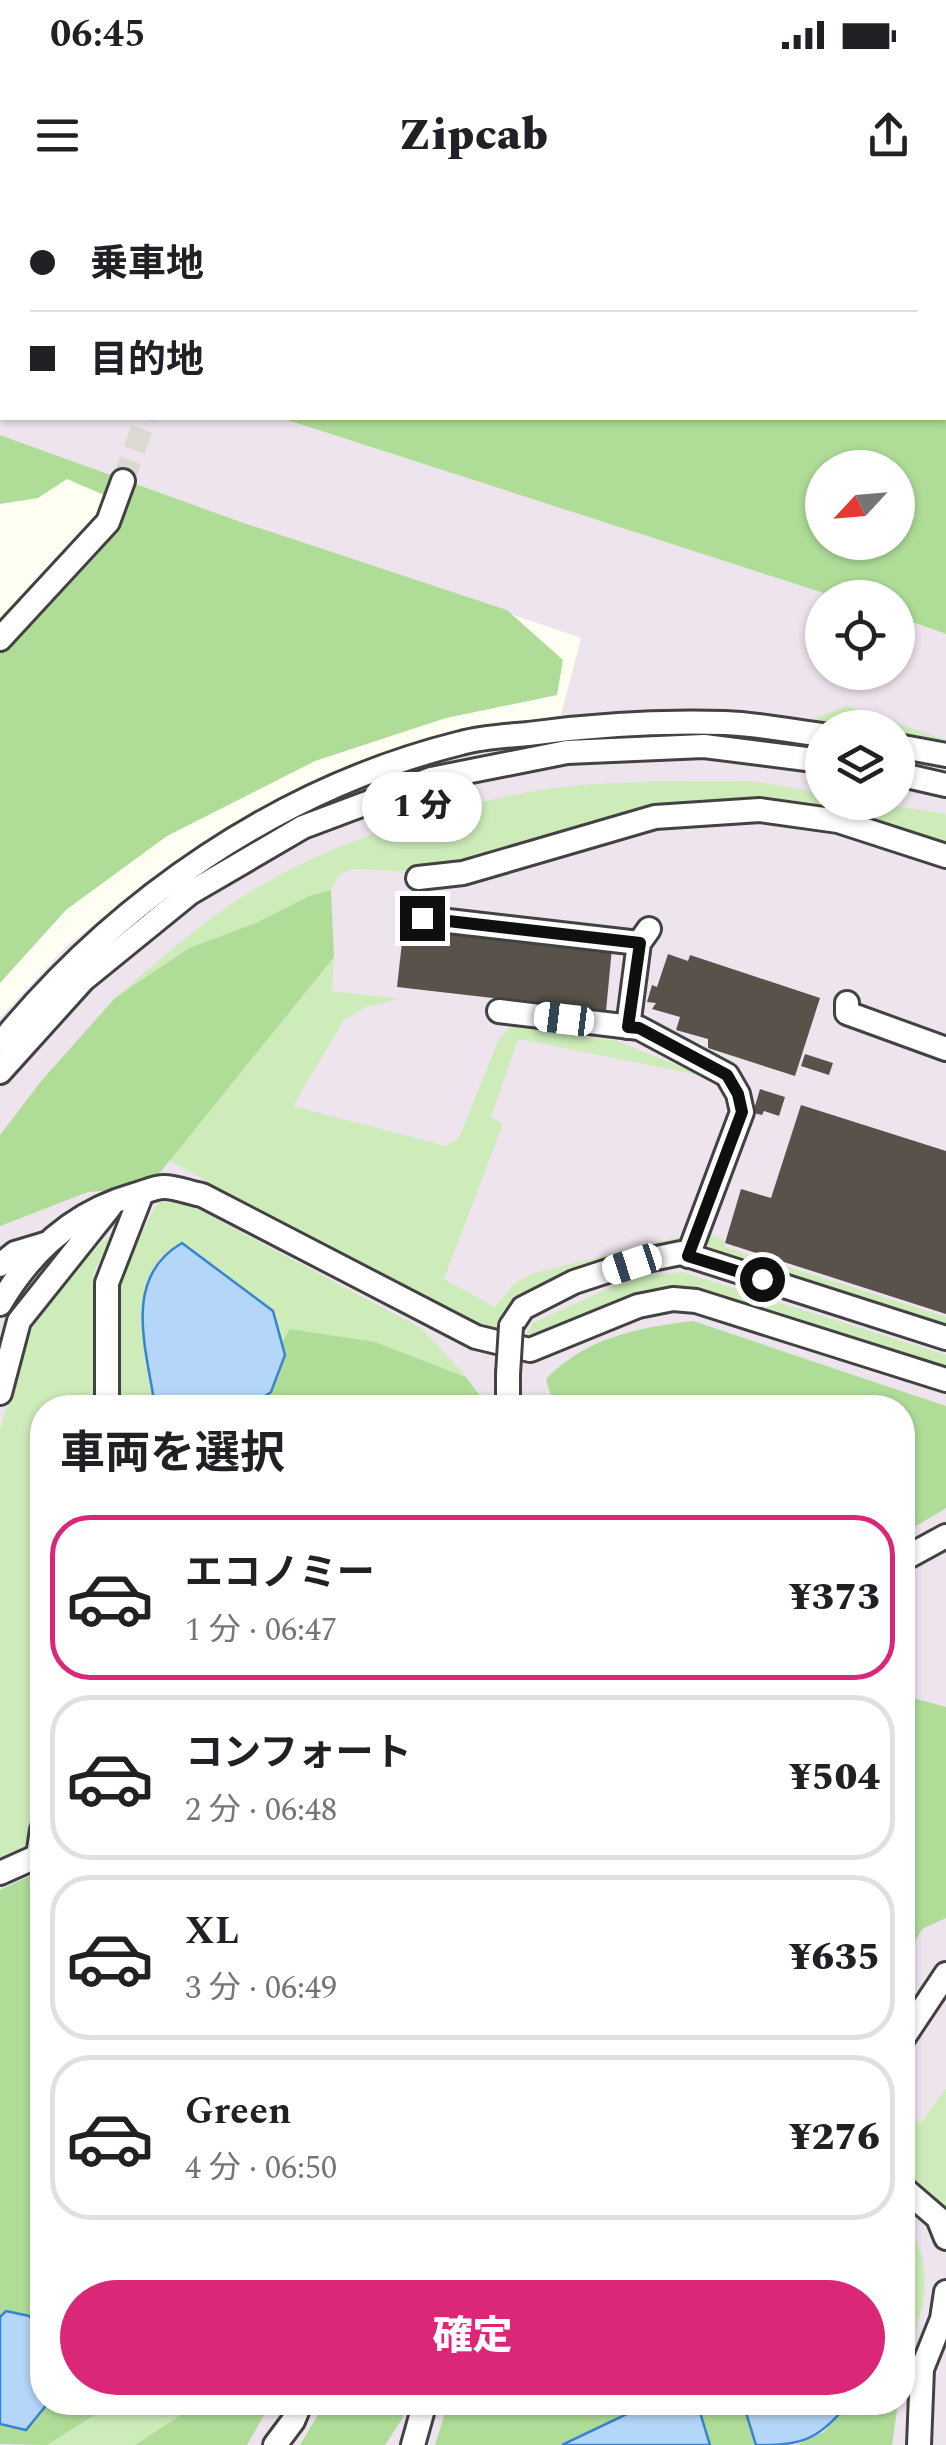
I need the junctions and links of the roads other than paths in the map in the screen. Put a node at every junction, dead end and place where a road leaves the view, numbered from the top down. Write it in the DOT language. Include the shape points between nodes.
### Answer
graph roads {
  1 [pos="123,481"];
  2 [pos="0,640"];
  3 [pos="805,733"];
  4 [pos="915,749"];
  5 [pos="946,755"];
  6 [pos="805,759"];
  7 [pos="915,778"];
  8 [pos="946,786"];
  9 [pos="946,856"];
  10 [pos="418,878"];
  11 [pos="422,918"];
  12 [pos="847,1003"];
  13 [pos="499,1011"];
  14 [pos="628,1027"];
  15 [pos="0,1044"];
  16 [pos="946,1048"];
  17 [pos="0,1072"];
  18 [pos="142,1193"];
  19 [pos="116,1200"];
  20 [pos="45,1244"];
  21 [pos="4,1255"];
  22 [pos="688,1256"];
  23 [pos="63,1263"];
  24 [pos="0,1304"];
  25 [pos="0,1332"];
  26 [pos="946,1338"];
  27 [pos="946,1380"];
  28 [pos="0,1392"];
  29 [pos="106,1395"];
  30 [pos="508,1395"];
  31 [pos="946,1536"];
  32 [pos="915,1553"];
  33 [pos="30,1860"];
  34 [pos="0,1873"];
  35 [pos="946,1974"];
  36 [pos="915,2020"];
  37 [pos="915,2198"];
  38 [pos="946,2238"];
  39 [pos="946,2292"];
  40 [pos="296,2415"];
  41 [pos="421,2415"];
  42 [pos="275,2445"];
  43 [pos="413,2445"];
  44 [pos="919,2445"];
  1 -- 2 [label="street" via="108,522"];
  3 -- 15 [label="street" via="729,723 562,729 463,742 354,776 257,824 190,868 109,930"];
  4 -- 5 [label="street"];
  6 -- 17 [label="street" via="704,746 566,752 431,779 303,827 190,892 83,980"];
  7 -- 8 [label="street"];
  9 -- 10 [label="street" via="838,821 760,810 655,817 463,873"];
  11 -- 14 [label="street" via="644,936"];
  12 -- 16 [label="street" via="847,1013"];
  13 -- 14 [label="street"];
  14 -- 22 [label="street" via="703,1060 727,1075 738,1094 742,1112"];
  18 -- 19 [label="street"];
  18 -- 27 [label="street" via="162,1187 202,1195 476,1337 530,1350 638,1306 674,1299"];
  18 -- 29 [label="street" via="107,1284"];
  19 -- 20 [label="street"];
  19 -- 23 [label="street"];
  20 -- 21 [label="street"];
  20 -- 24 [label="street"];
  22 -- 26 [label="street"];
  22 -- 30 [label="street, bridge" via="574,1282 523,1308 511,1326"];
  23 -- 25 [label="street" via="27,1283"];
  23 -- 28 [label="street" via="19,1321"];
  31 -- 32 [label="street"];
  33 -- 34 [label="street"];
  35 -- 36 [label="street"];
  37 -- 38 [label="street" via="938,2218"];
  39 -- 44 [label="street" via="922,2369"];
  40 -- 42 [label="street"];
  41 -- 43 [label="street"];
}
